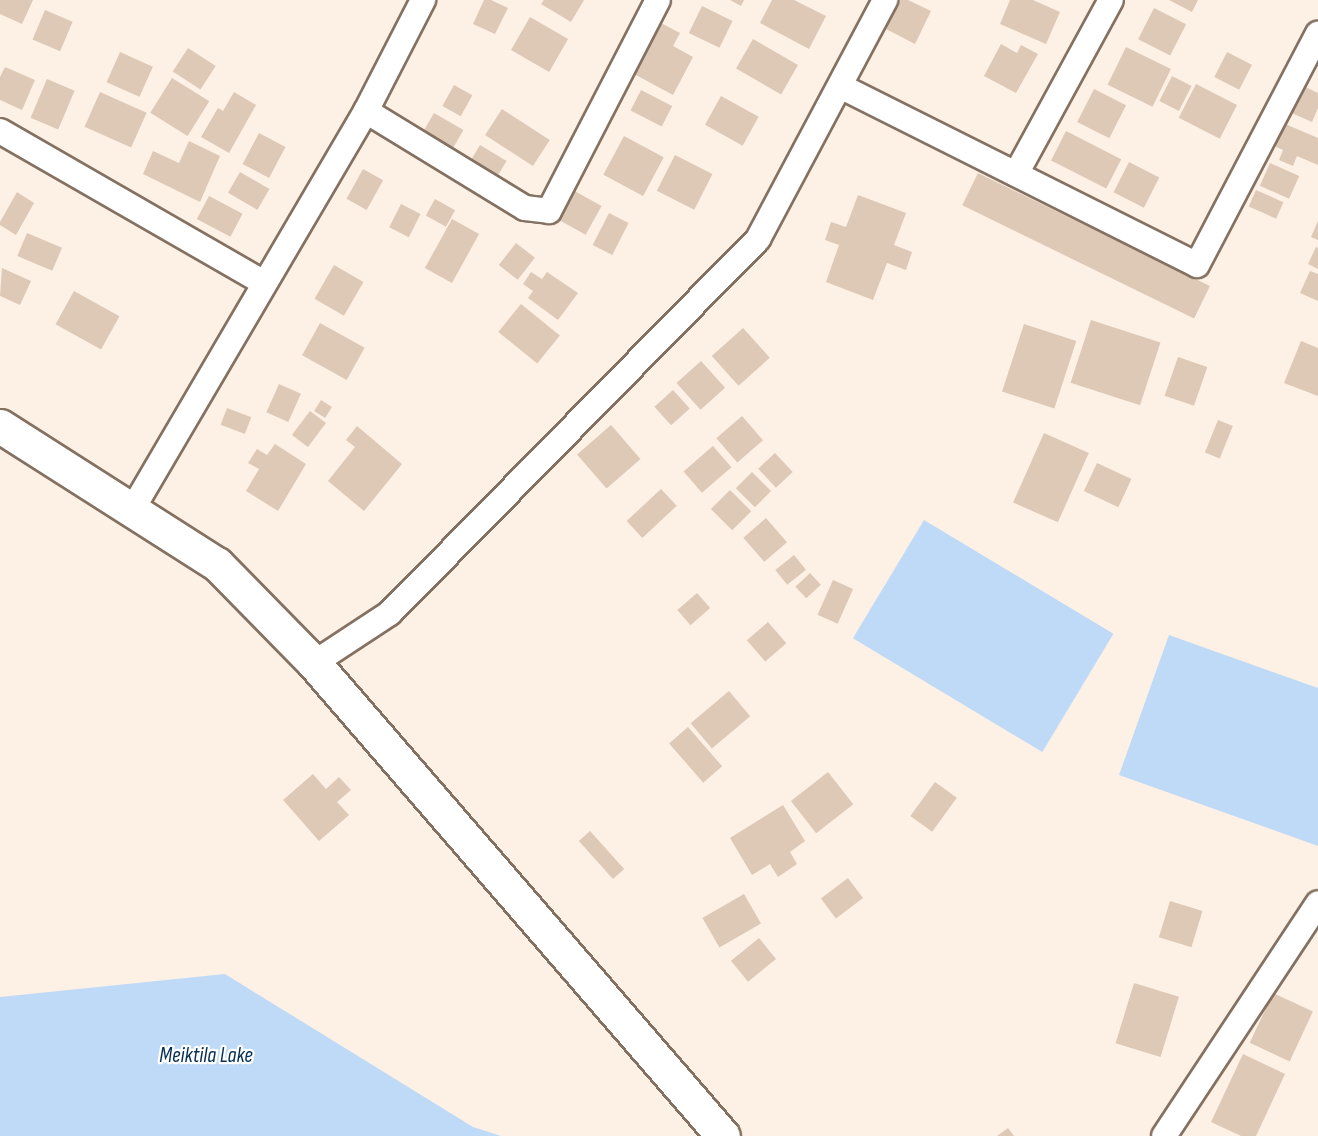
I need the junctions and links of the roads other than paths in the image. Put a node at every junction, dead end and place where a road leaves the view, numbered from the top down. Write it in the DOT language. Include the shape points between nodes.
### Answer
graph roads {
  1 [pos="423,0"];
  2 [pos="658,0"];
  3 [pos="885,0"];
  4 [pos="1111,0"];
  5 [pos="1318,34"];
  6 [pos="840,86"];
  7 [pos="366,111"];
  8 [pos="0,131"];
  9 [pos="1016,174"];
  10 [pos="263,282"];
  11 [pos="0,426"];
  12 [pos="132,510"];
  13 [pos="314,663"];
  14 [pos="1318,903"];
  15 [pos="723,1136"];
  16 [pos="1164,1136"];
  1 -- 7 [label="street"];
  2 -- 7 [label="street" via="549,211 525,208"];
  3 -- 6 [label="street"];
  4 -- 9 [label="street"];
  5 -- 9 [label="street" via="1197,265"];
  6 -- 9 [label="street"];
  6 -- 13 [label="street" via="758,239 390,613"];
  7 -- 10 [label="street"];
  8 -- 10 [label="street"];
  10 -- 12 [label="street"];
  11 -- 12 [label="street"];
  12 -- 13 [label="street" via="218,564"];
  13 -- 15 [label="street"];
  14 -- 16 [label="street"];
}
